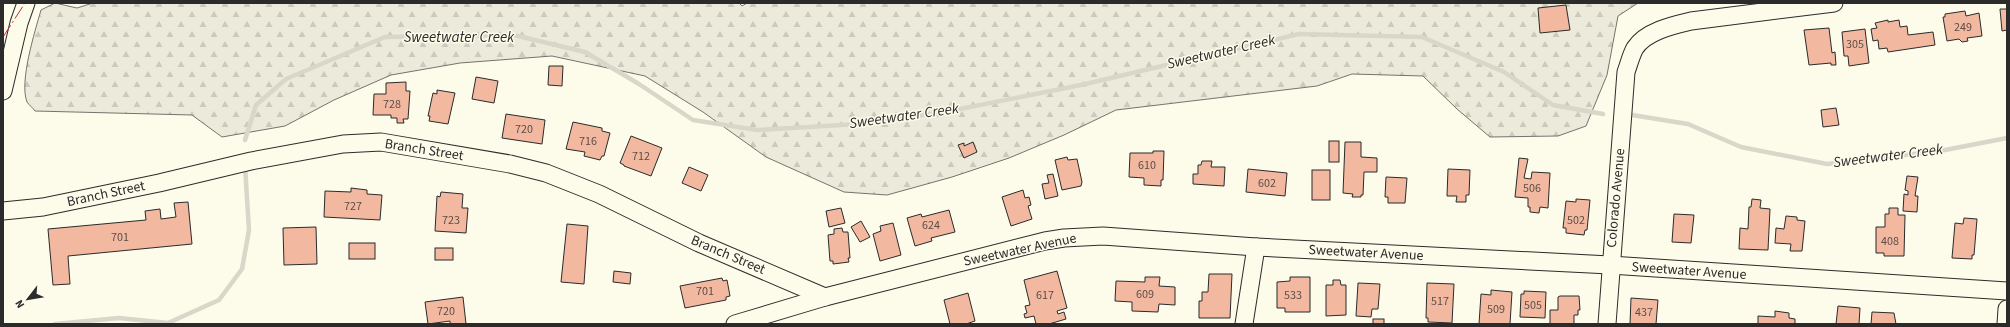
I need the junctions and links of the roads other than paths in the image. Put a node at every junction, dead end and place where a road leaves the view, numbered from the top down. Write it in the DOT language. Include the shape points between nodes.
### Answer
graph roads {
  1 [pos="26,3"];
  2 [pos="1834,3"];
  3 [pos="3,91"];
  4 [pos="3,211"];
  5 [pos="1256,247"];
  6 [pos="1610,266"];
  7 [pos="2007,291"];
  8 [pos="825,297"];
  9 [pos="2007,309"];
  10 [pos="735,324"];
  11 [pos="1244,324"];
  12 [pos="1606,324"];
  13 [pos="2006,324"];
  1 -- 3 [label="street"];
  2 -- 6 [label="street, Colorado Avenue" via="1691,21 1656,31 1636,47 1626,72"];
  4 -- 8 [label="street, Branch Street" via="43,207 245,162 343,144 380,142 546,173"];
  5 -- 6 [label="street, Sweetwater Avenue"];
  5 -- 8 [label="street, Sweetwater Avenue" via="1103,236 1064,238"];
  5 -- 11 [label="street"];
  6 -- 7 [label="street, Sweetwater Avenue"];
  6 -- 12 [label="street, Colorado Avenue"];
  8 -- 10 [label="street, Sweetwater Avenue"];
  9 -- 13 [label="street"];
}
